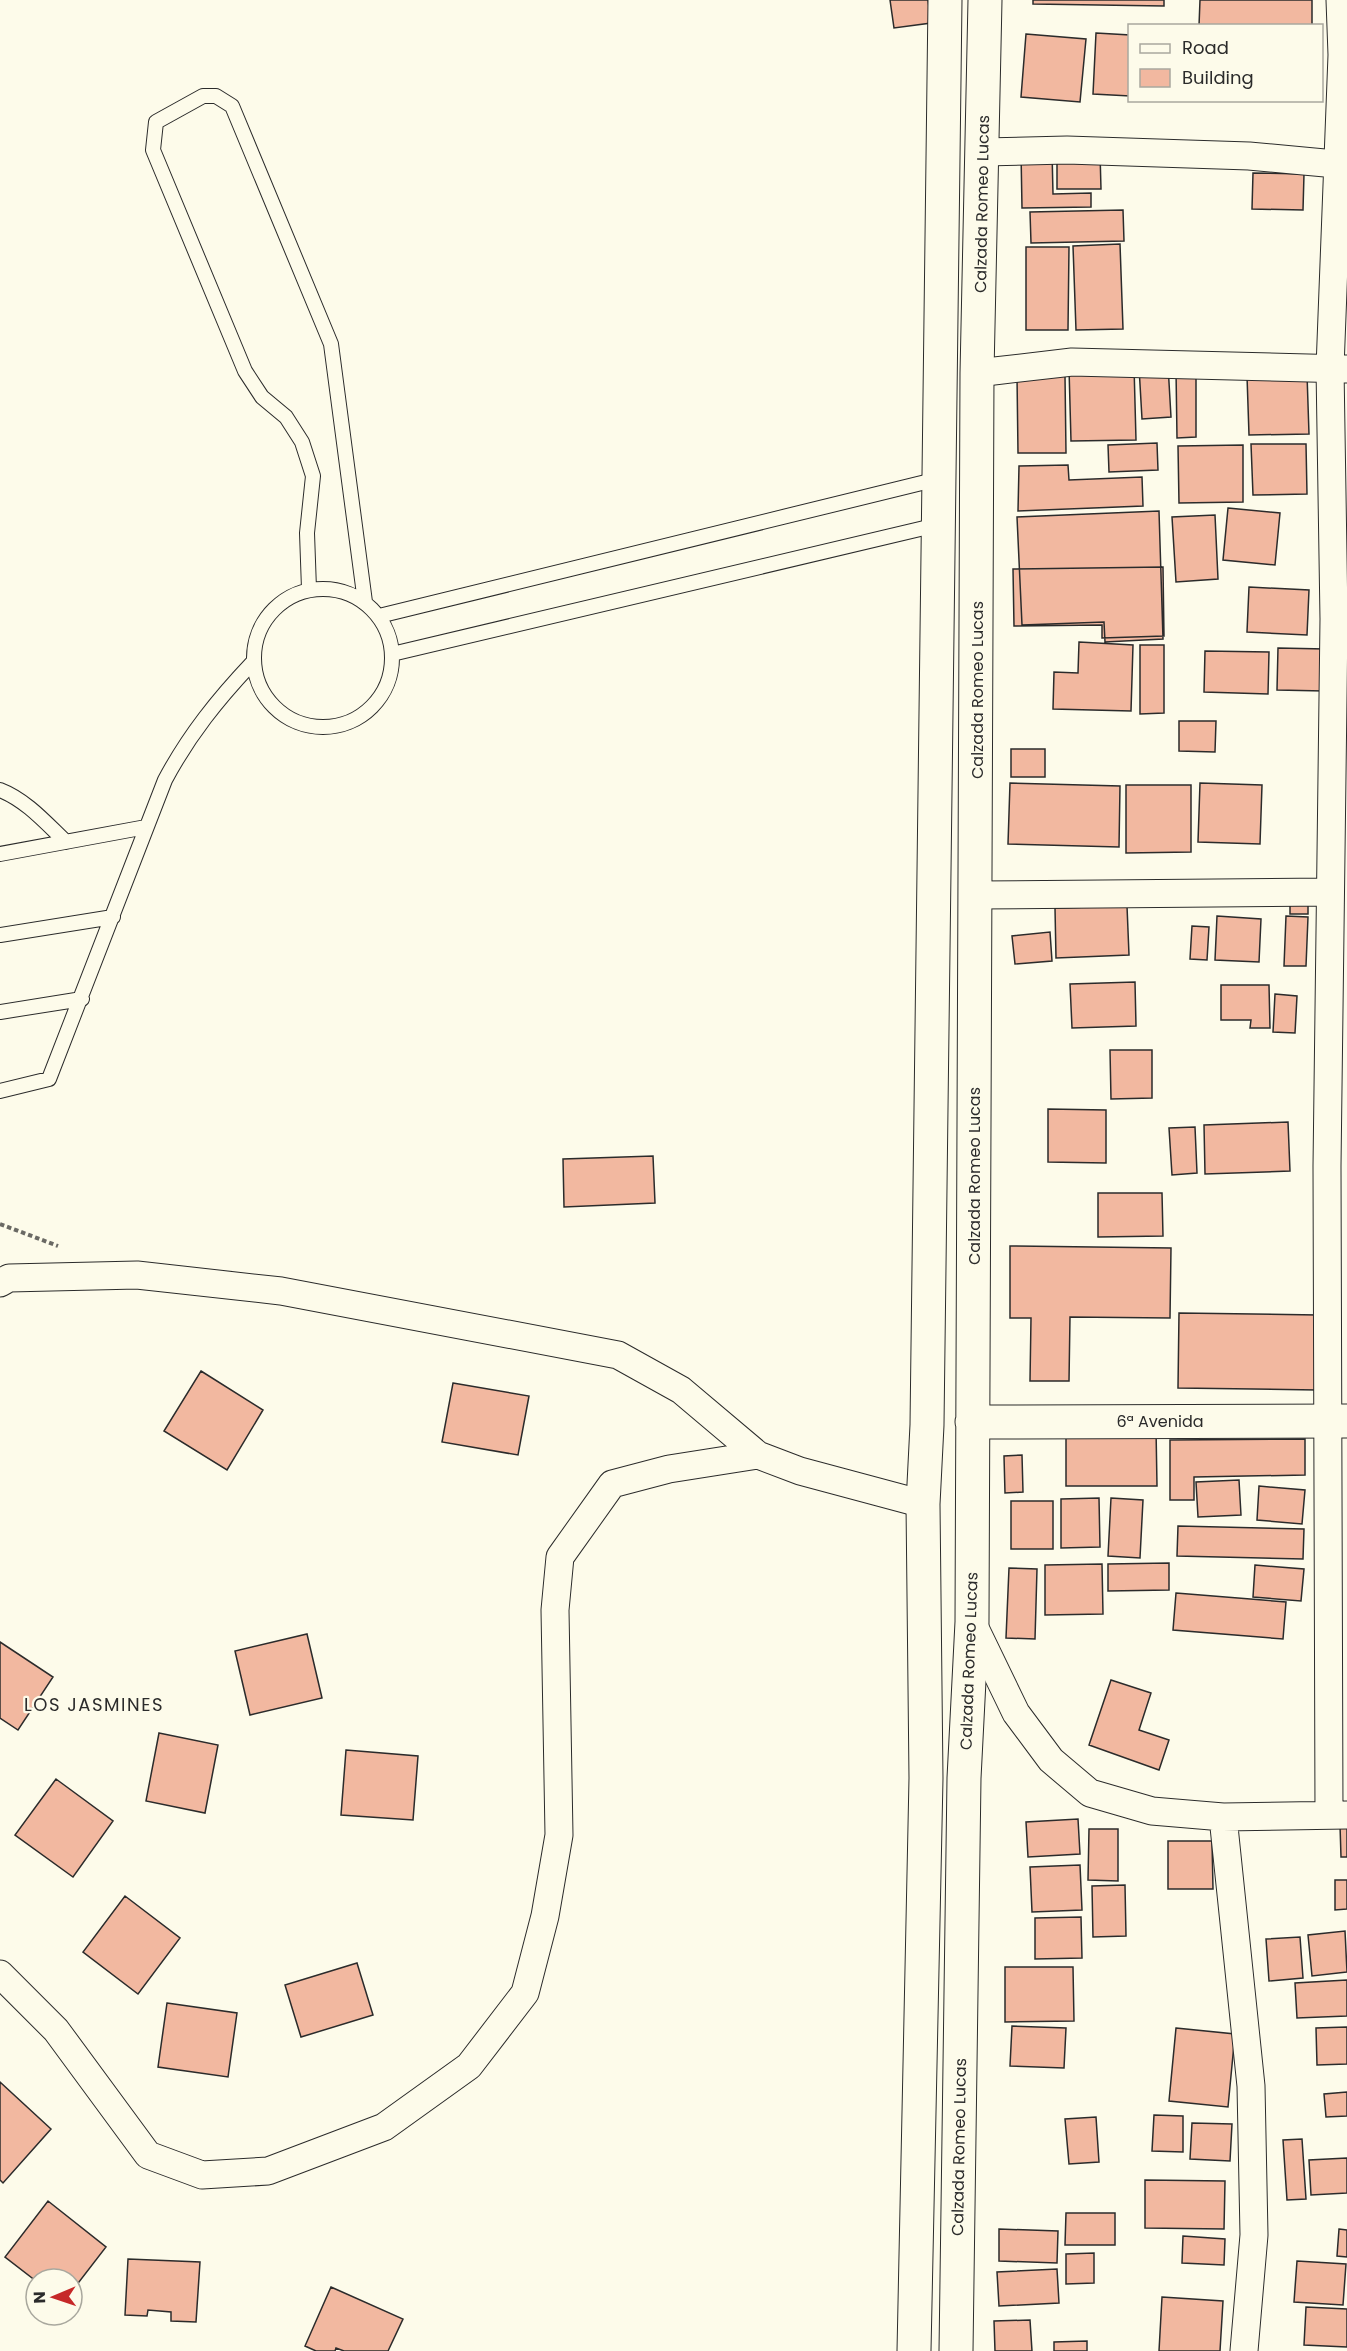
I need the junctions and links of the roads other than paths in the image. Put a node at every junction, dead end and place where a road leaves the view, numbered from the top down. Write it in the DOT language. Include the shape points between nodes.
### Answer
graph roads {
  1 [pos="945,0"];
  2 [pos="985,0"];
  3 [pos="1340,0"];
  4 [pos="983,152"];
  5 [pos="1342,165"];
  6 [pos="1339,368"];
  7 [pos="977,373"];
  8 [pos="938,479"];
  9 [pos="938,525"];
  10 [pos="309,589"];
  11 [pos="365,602"];
  12 [pos="379,616"];
  13 [pos="392,654"];
  14 [pos="254,662"];
  15 [pos="0,790"];
  16 [pos="146,827"];
  17 [pos="66,842"];
  18 [pos="0,854"];
  19 [pos="976,895"];
  20 [pos="1335,909"];
  21 [pos="113,917"];
  22 [pos="0,934"];
  23 [pos="82,999"];
  24 [pos="0,1012"];
  25 [pos="0,1091"];
  26 [pos="0,1283"];
  27 [pos="1337,1420"];
  28 [pos="972,1422"];
  29 [pos="758,1455"];
  30 [pos="923,1504"];
  31 [pos="972,1622"];
  32 [pos="1338,1815"];
  33 [pos="1223,1817"];
  34 [pos="0,1974"];
  35 [pos="914,2351"];
  36 [pos="956,2351"];
  37 [pos="1244,2351"];
  1 -- 8 [label="street"];
  2 -- 4 [label="street, Calzada Romeo Lucas"];
  3 -- 5 [label="street"];
  4 -- 5 [label="street" via="1237,155"];
  4 -- 7 [label="street, Calzada Romeo Lucas"];
  5 -- 6 [label="street"];
  6 -- 7 [label="street" via="1072,362"];
  6 -- 20 [label="street" via="1334,619"];
  7 -- 19 [label="street, Calzada Romeo Lucas"];
  8 -- 9 [label="street"];
  8 -- 12 [label="lane"];
  9 -- 13 [label="lane"];
  9 -- 30 [label="street"];
  10 -- 11 [label="lane" via="348,592"];
  10 -- 11 [label="lane" via="307,533 313,476 302,442 286,417 262,397 245,371 153,150 156,122 203,96 216,96 232,106 331,344"];
  10 -- 14 [label="lane" via="274,608 255,642"];
  11 -- 12 [label="lane"];
  12 -- 13 [label="lane"];
  13 -- 14 [label="lane" via="384,692 372,708 337,727 298,724 281,714 257,682"];
  14 -- 16 [label="lane" via="216,701 186,741"];
  15 -- 17 [label="lane" via="38,815"];
  16 -- 17 [label="lane"];
  16 -- 21 [label="lane"];
  17 -- 18 [label="lane"];
  19 -- 20 [label="street"];
  19 -- 28 [label="street, Calzada Romeo Lucas"];
  20 -- 27 [label="street"];
  21 -- 22 [label="lane"];
  21 -- 23 [label="lane"];
  23 -- 24 [label="lane"];
  23 -- 25 [label="lane" via="49,1079"];
  26 -- 29 [label="street" via="9,1278 137,1275 280,1291 618,1355 681,1390"];
  27 -- 28 [label="street, 6ª Avenida"];
  27 -- 32 [label="street"];
  28 -- 31 [label="street, Calzada Romeo Lucas"];
  29 -- 30 [label="street" via="800,1471"];
  29 -- 34 [label="street" via="669,1469 612,1484 560,1557 555,1610 559,1835 545,1916 525,1993 469,2066 384,2127 268,2171 202,2175 148,2155 56,2030"];
  30 -- 35 [label="street" via="926,1778"];
  31 -- 33 [label="street" via="1016,1713 1051,1760 1090,1793 1152,1811"];
  31 -- 36 [label="street, Calzada Romeo Lucas" via="964,1778"];
  32 -- 33 [label="street"];
  33 -- 37 [label="street" via="1251,2086 1254,2235"];
}
